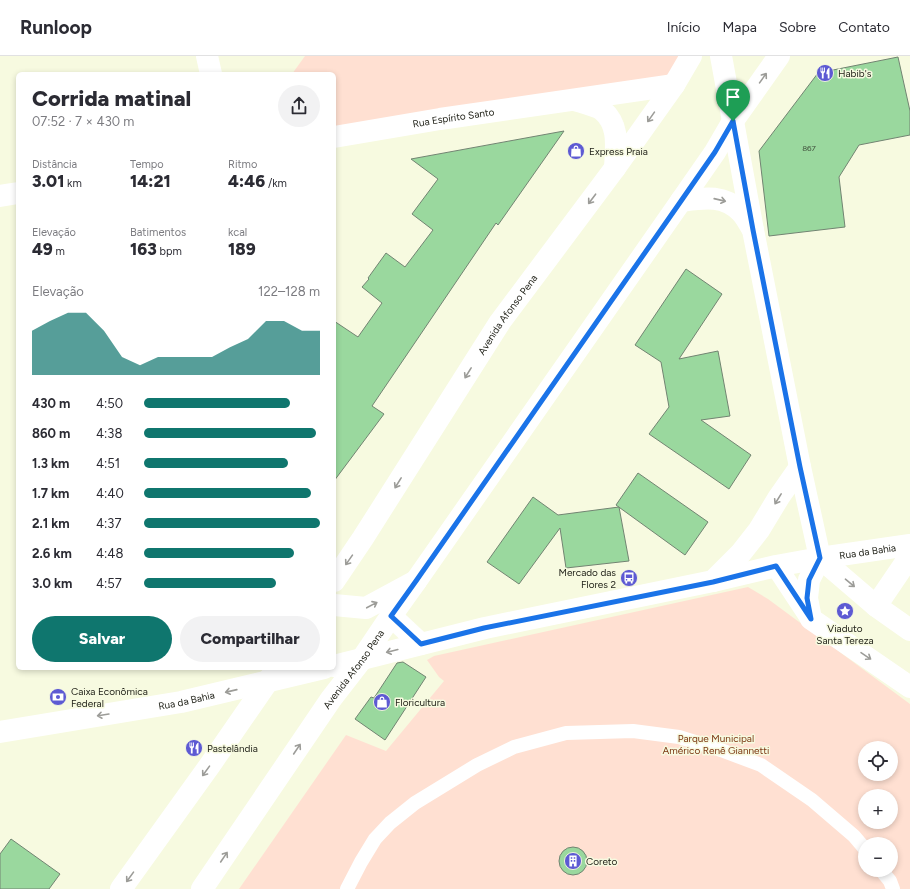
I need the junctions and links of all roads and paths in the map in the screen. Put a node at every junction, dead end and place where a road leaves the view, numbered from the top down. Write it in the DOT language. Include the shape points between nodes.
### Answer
graph roads {
  1 [pos="207,56"];
  2 [pos="691,56"];
  3 [pos="721,56"];
  4 [pos="779,56"];
  5 [pos="211,72"];
  6 [pos="674,85"];
  7 [pos="574,100"];
  8 [pos="733,121"];
  9 [pos="336,137"];
  10 [pos="615,168"];
  11 [pos="16,193"];
  12 [pos="0,196"];
  13 [pos="681,201"];
  14 [pos="753,230"];
  15 [pos="800,467"];
  16 [pos="910,545"];
  17 [pos="910,556"];
  18 [pos="820,558"];
  19 [pos="776,566"];
  20 [pos="336,578"];
  21 [pos="416,581"];
  22 [pos="713,582"];
  23 [pos="336,605"];
  24 [pos="876,606"];
  25 [pos="391,616"];
  26 [pos="811,619"];
  27 [pos="910,630"];
  28 [pos="421,644"];
  29 [pos="362,659"];
  30 [pos="336,666"];
  31 [pos="309,670"];
  32 [pos="273,675"];
  33 [pos="910,687"];
  34 [pos="0,732"];
  35 [pos="858,841"];
  36 [pos="887,877"];
  37 [pos="121,889"];
  38 [pos="202,889"];
  39 [pos="347,889"];
  40 [pos="893,889"];
  1 -- 5 [label="street"];
  2 -- 6 [label="street, Avenida Afonso Pena"];
  3 -- 8 [label="street"];
  8 -- 4 [label="street, Avenida Afonso Pena, one-way"];
  6 -- 7 [label="street, Rua Espírito Santo"];
  6 -- 10 [label="street, Avenida Afonso Pena, one-way"];
  7 -- 9 [label="street, Rua Espírito Santo"];
  7 -- 10 [label="street, Rua Espírito Santo" via="601,109 612,122 616,134"];
  8 -- 13 [label="street, Avenida Afonso Pena"];
  8 -- 14 [label="street"];
  10 -- 20 [label="street, Avenida Afonso Pena, one-way" via="500,322"];
  11 -- 12 [label="street"];
  13 -- 14 [label="street, one-way" via="709,198 724,200 742,212"];
  13 -- 21 [label="street, Avenida Afonso Pena"];
  14 -- 15 [label="street"];
  15 -- 18 [label="street"];
  15 -- 22 [label="street, one-way" via="759,530"];
  16 -- 18 [label="street, Rua da Bahia"];
  17 -- 24 [label="street"];
  18 -- 19 [label="street, Rua da Bahia"];
  18 -- 24 [label="street, one-way"];
  18 -- 26 [label="street" via="809,580 807,598"];
  19 -- 22 [label="street, Rua da Bahia"];
  19 -- 26 [label="street"];
  23 -- 21 [label="street, one-way" via="366,608"];
  21 -- 25 [label="street, Avenida Afonso Pena"];
  22 -- 28 [label="street, Rua da Bahia" via="484,628"];
  24 -- 27 [label="street"];
  25 -- 28 [label="street"];
  25 -- 29 [label="street, Avenida Afonso Pena"];
  26 -- 33 [label="street, one-way"];
  28 -- 29 [label="street, Rua da Bahia, one-way"];
  29 -- 30 [label="street, Rua da Bahia"];
  38 -- 29 [label="street, Avenida Afonso Pena, one-way" via="331,699"];
  31 -- 32 [label="street, Rua da Bahia"];
  32 -- 34 [label="street, Rua da Bahia, one-way" via="181,702"];
  32 -- 37 [label="street, one-way"];
  35 -- 39 [label="lane" via="812,800 761,765 721,750 679,737 633,731 566,733 514,747 477,765 415,803 375,839"];
  36 -- 40 [label="lane"];
}
